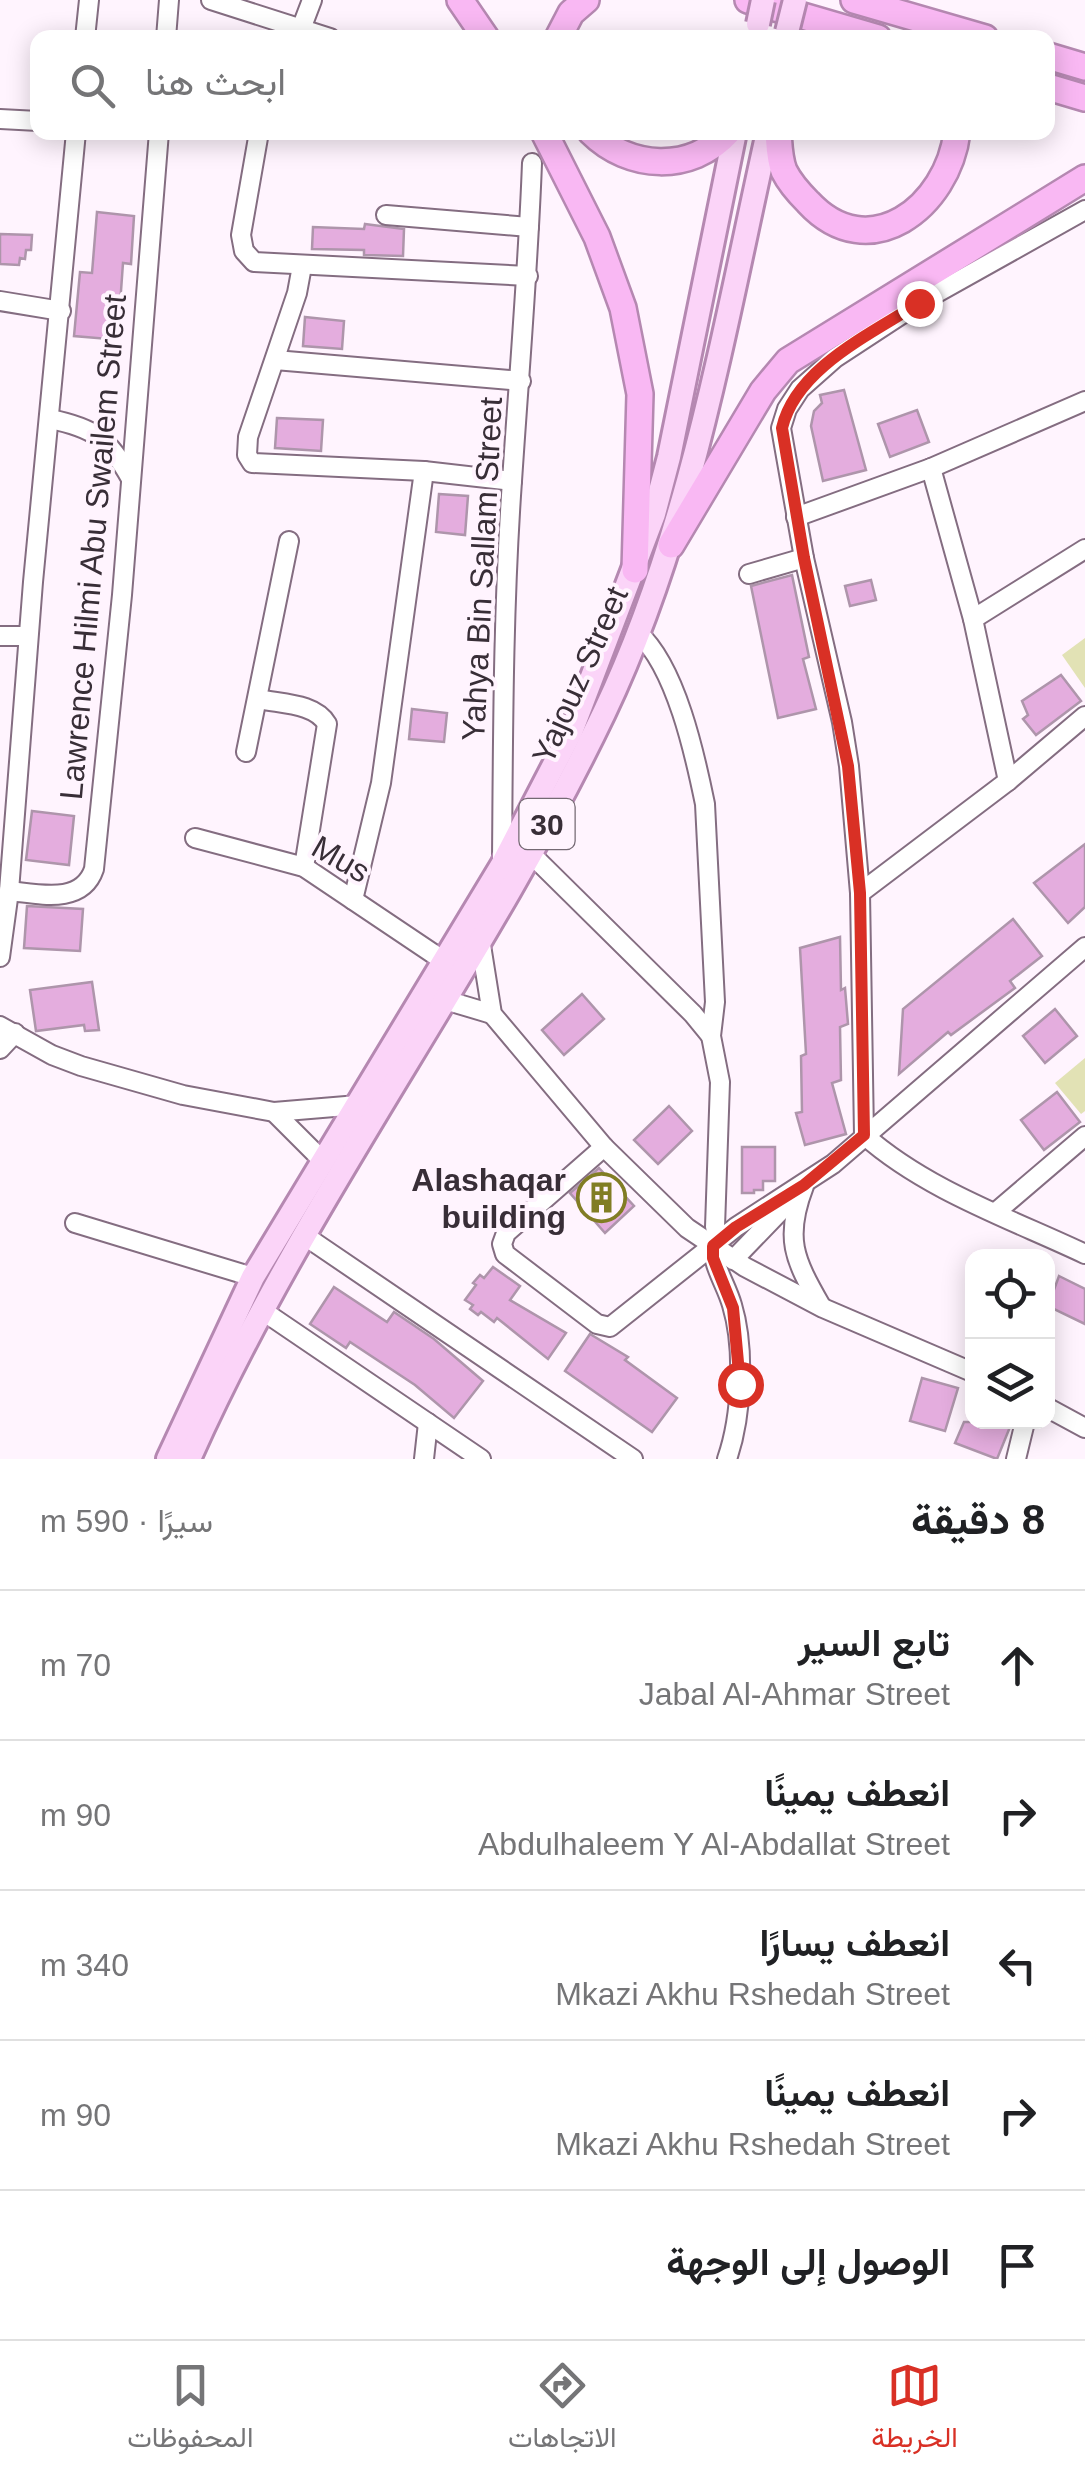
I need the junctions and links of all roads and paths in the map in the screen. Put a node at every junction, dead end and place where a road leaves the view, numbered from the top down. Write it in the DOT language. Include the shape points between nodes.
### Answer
graph roads {
  1 [pos="169,0"];
  2 [pos="211,0"];
  3 [pos="312,0"];
  4 [pos="460,0"];
  5 [pos="586,0"];
  6 [pos="748,0"];
  7 [pos="763,0"];
  8 [pos="794,0"];
  9 [pos="922,0"];
  10 [pos="858,1"];
  11 [pos="87,3"];
  12 [pos="276,29"];
  13 [pos="301,29"];
  14 [pos="85,30"];
  15 [pos="167,30"];
  16 [pos="304,30"];
  17 [pos="481,30"];
  18 [pos="562,30"];
  19 [pos="756,30"];
  20 [pos="788,30"];
  21 [pos="851,30"];
  22 [pos="958,30"];
  23 [pos="1055,58"];
  24 [pos="1085,67"];
  25 [pos="1055,89"];
  26 [pos="1085,98"];
  27 [pos="0,119"];
  28 [pos="30,121"];
  29 [pos="75,140"];
  30 [pos="157,140"];
  31 [pos="257,140"];
  32 [pos="548,140"];
  33 [pos="599,140"];
  34 [pos="720,140"];
  35 [pos="729,140"];
  36 [pos="766,140"];
  37 [pos="779,140"];
  38 [pos="955,140"];
  39 [pos="532,163"];
  40 [pos="1085,178"];
  41 [pos="1085,210"];
  42 [pos="386,214"];
  43 [pos="530,227"];
  44 [pos="302,266"];
  45 [pos="528,276"];
  46 [pos="0,301"];
  47 [pos="61,312"];
  48 [pos="276,360"];
  49 [pos="521,381"];
  50 [pos="1085,401"];
  51 [pos="50,419"];
  52 [pos="931,468"];
  53 [pos="424,472"];
  54 [pos="131,479"];
  55 [pos="512,481"];
  56 [pos="796,517"];
  57 [pos="288,540"];
  58 [pos="671,545"];
  59 [pos="1085,549"];
  60 [pos="804,558"];
  61 [pos="635,570"];
  62 [pos="748,574"];
  63 [pos="973,619"];
  64 [pos="638,633"];
  65 [pos="0,636"];
  66 [pos="28,636"];
  67 [pos="259,699"];
  68 [pos="1085,716"];
  69 [pos="246,752"];
  70 [pos="1008,781"];
  71 [pos="195,838"];
  72 [pos="532,854"];
  73 [pos="502,864"];
  74 [pos="304,867"];
  75 [pos="9,891"];
  76 [pos="860,893"];
  77 [pos="353,900"];
  78 [pos="480,939"];
  79 [pos="1085,946"];
  80 [pos="0,957"];
  81 [pos="444,960"];
  82 [pos="445,1000"];
  83 [pos="492,1014"];
  84 [pos="7,1030"];
  85 [pos="711,1036"];
  86 [pos="0,1049"];
  87 [pos="358,1105"];
  88 [pos="274,1112"];
  89 [pos="864,1135"];
  90 [pos="1085,1136"];
  91 [pos="604,1147"];
  92 [pos="322,1160"];
  93 [pos="804,1185"];
  94 [pos="996,1212"];
  95 [pos="75,1223"];
  96 [pos="305,1236"];
  97 [pos="714,1237"];
  98 [pos="1085,1254"];
  99 [pos="733,1260"];
  100 [pos="253,1277"];
  101 [pos="823,1308"];
  102 [pos="263,1311"];
  103 [pos="965,1369"];
  104 [pos="1055,1412"];
  105 [pos="428,1423"];
  106 [pos="1085,1428"];
  107 [pos="1023,1429"];
  108 [pos="168,1459"];
  109 [pos="189,1459"];
  110 [pos="424,1459"];
  111 [pos="481,1459"];
  112 [pos="633,1459"];
  113 [pos="727,1459"];
  114 [pos="1016,1459"];
  1 -- 15 [label="street"];
  2 -- 12 [label="street"];
  3 -- 13 [label="street"];
  4 -- 17 [label="highway"];
  5 -- 18 [label="highway"];
  6 -- 21 [label="highway"];
  7 -- 19 [label="main road, bridge"];
  8 -- 20 [label="main road, bridge"];
  9 -- 10 [label="highway"];
  10 -- 22 [label="highway"];
  11 -- 14 [label="street"];
  12 -- 13 [label="street"];
  13 -- 16 [label="street"];
  23 -- 24 [label="highway"];
  25 -- 26 [label="highway"];
  27 -- 28 [label="street"];
  29 -- 47 [label="street"];
  30 -- 54 [label="street, Lawrence Hilmi Abu Swailem Street"];
  31 -- 44 [label="street" via="241,245 262,265"];
  32 -- 61 [label="highway" via="597,237 623,308 640,394"];
  33 -- 34 [label="highway" via="630,156 673,163"];
  35 -- 61 [label="main road, Yajouz Street / 30" via="670,456"];
  36 -- 58 [label="main road, Yajouz Street / 30"];
  37 -- 38 [label="highway" via="786,176 812,207 838,226 873,229 904,220 933,195"];
  39 -- 43 [label="street, Yahya Bin Sallam Street"];
  40 -- 58 [label="highway" via="788,362 763,391"];
  41 -- 56 [label="street" via="919,303 835,358 800,390 782,428"];
  42 -- 43 [label="street"];
  43 -- 45 [label="street, Yahya Bin Sallam Street"];
  44 -- 45 [label="street"];
  44 -- 48 [label="street"];
  45 -- 49 [label="street, Yahya Bin Sallam Street"];
  46 -- 47 [label="street"];
  47 -- 51 [label="street"];
  48 -- 49 [label="street"];
  48 -- 53 [label="street" via="246,449 249,459 258,465"];
  49 -- 55 [label="street, Yahya Bin Sallam Street"];
  50 -- 52 [label="street"];
  51 -- 54 [label="street" via="78,425 108,444"];
  51 -- 66 [label="street"];
  52 -- 56 [label="street"];
  52 -- 63 [label="street"];
  53 -- 55 [label="street"];
  53 -- 77 [label="street" via="381,783"];
  54 -- 75 [label="street, Lawrence Hilmi Abu Swailem Street" via="94,869 70,893"];
  55 -- 73 [label="street, Yahya Bin Sallam Street"];
  56 -- 60 [label="street"];
  57 -- 67 [label="street"];
  58 -- 64 [label="main road, Yajouz Street / 30"];
  59 -- 63 [label="street"];
  60 -- 62 [label="street"];
  60 -- 76 [label="street" via="842,722"];
  61 -- 73 [label="main road, Yajouz Street / 30" via="571,732"];
  63 -- 70 [label="street"];
  64 -- 72 [label="main road, Yajouz Street / 30"];
  64 -- 85 [label="street" via="659,657 706,804"];
  65 -- 66 [label="street"];
  66 -- 75 [label="street"];
  67 -- 69 [label="street"];
  67 -- 74 [label="street" via="319,713 326,724"];
  68 -- 70 [label="street"];
  70 -- 76 [label="street"];
  71 -- 74 [label="street, Mus"];
  72 -- 78 [label="main road, Yajouz Street / 30"];
  72 -- 85 [label="street"];
  73 -- 81 [label="main road, Yajouz Street / 30"];
  74 -- 77 [label="street, Mus"];
  75 -- 80 [label="street"];
  76 -- 89 [label="street"];
  77 -- 81 [label="street, Mus"];
  78 -- 82 [label="main road, Yajouz Street / 30"];
  78 -- 83 [label="street"];
  79 -- 89 [label="street"];
  81 -- 87 [label="main road, Yajouz Street / 30"];
  82 -- 83 [label="street"];
  82 -- 96 [label="main road, Yajouz Street / 30"];
  83 -- 91 [label="street"];
  84 -- 86 [label="street"];
  84 -- 88 [label="street" via="52,1055 120,1078"];
  85 -- 97 [label="street" via="720,1082"];
  87 -- 88 [label="street"];
  87 -- 92 [label="main road, Yajouz Street / 30"];
  88 -- 92 [label="street"];
  89 -- 93 [label="street"];
  89 -- 94 [label="street" via="942,1188"];
  90 -- 94 [label="street"];
  91 -- 97 [label="street" via="686,1228"];
  91 -- 97 [label="street" via="506,1233 506,1254 596,1324 610,1327"];
  92 -- 100 [label="main road, Yajouz Street / 30"];
  93 -- 97 [label="street"];
  93 -- 99 [label="street"];
  93 -- 101 [label="street" via="791,1229 794,1253"];
  94 -- 98 [label="street"];
  95 -- 100 [label="street"];
  96 -- 102 [label="main road, Yajouz Street / 30"];
  96 -- 112 [label="street"];
  97 -- 99 [label="street"];
  97 -- 113 [label="street" via="713,1258 733,1308 738,1349"];
  99 -- 101 [label="street"];
  100 -- 108 [label="main road, Yajouz Street / 30"];
  101 -- 103 [label="street"];
  102 -- 105 [label="street"];
  102 -- 109 [label="main road, Yajouz Street / 30"];
  104 -- 106 [label="street"];
  105 -- 110 [label="street"];
  105 -- 111 [label="street"];
  107 -- 114 [label="street"];
}
